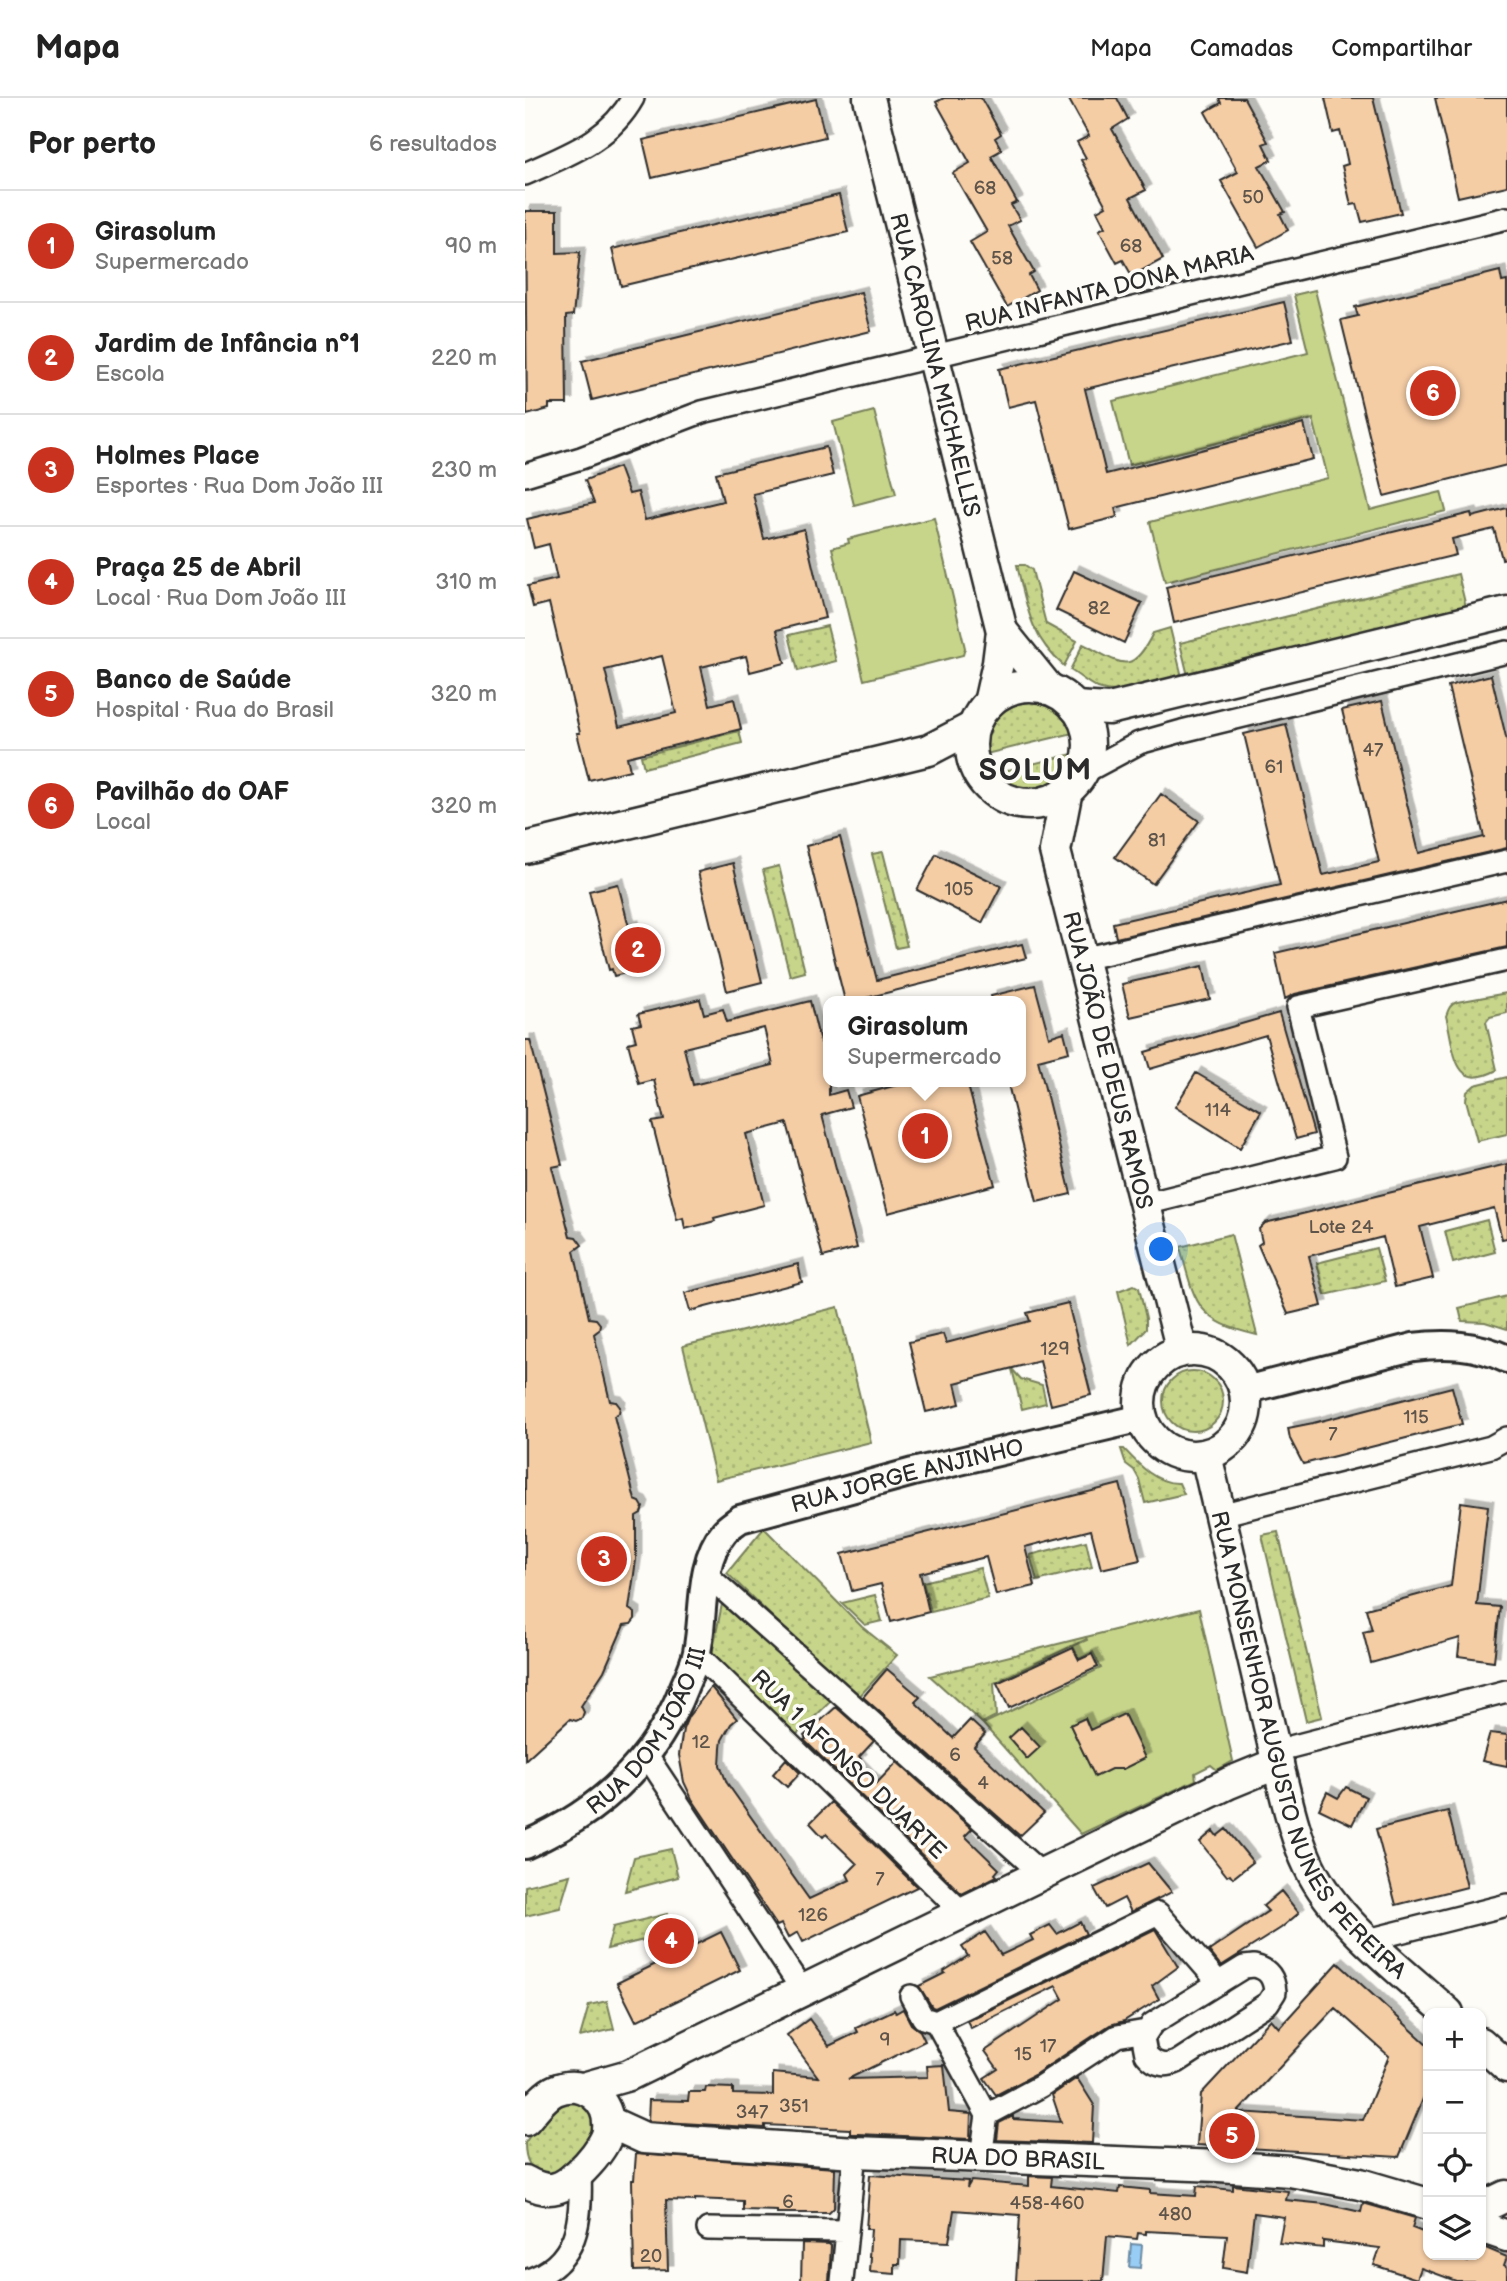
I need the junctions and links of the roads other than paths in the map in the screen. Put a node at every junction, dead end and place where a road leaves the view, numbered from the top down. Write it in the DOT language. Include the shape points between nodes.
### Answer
graph roads {
  1 [pos="633,98"];
  2 [pos="869,98"];
  3 [pos="525,174"];
  4 [pos="1507,218"];
  5 [pos="933,358"];
  6 [pos="525,475"];
  7 [pos="1507,612"];
  8 [pos="1002,631"];
  9 [pos="1507,652"];
  10 [pos="1049,689"];
  11 [pos="1075,707"];
  12 [pos="981,715"];
  13 [pos="1074,782"];
  14 [pos="1009,800"];
  15 [pos="526,844"];
  16 [pos="1055,851"];
  17 [pos="1507,861"];
  18 [pos="1083,959"];
  19 [pos="1507,960"];
  20 [pos="1145,1205"];
  21 [pos="1182,1351"];
  22 [pos="1507,1359"];
  23 [pos="1245,1390"];
  24 [pos="1142,1418"];
  25 [pos="1507,1438"];
  26 [pos="1206,1455"];
  27 [pos="1220,1515"];
  28 [pos="707,1575"];
  29 [pos="697,1654"];
  30 [pos="1507,1690"];
  31 [pos="647,1756"];
  32 [pos="1276,1757"];
  33 [pos="525,1845"];
  34 [pos="1042,1874"];
  35 [pos="1507,1905"];
  36 [pos="963,1913"];
  37 [pos="1368,1940"];
  38 [pos="1219,1983"];
  39 [pos="803,1991"];
  40 [pos="911,1996"];
  41 [pos="1443,2008"];
  42 [pos="936,2022"];
  43 [pos="1146,2031"];
  44 [pos="1486,2048"];
  45 [pos="1507,2067"];
  46 [pos="629,2075"];
  47 [pos="583,2088"];
  48 [pos="987,2115"];
  49 [pos="527,2116"];
  50 [pos="608,2116"];
  51 [pos="855,2152"];
  52 [pos="981,2157"];
  53 [pos="580,2172"];
  54 [pos="525,2181"];
  55 [pos="1423,2203"];
  56 [pos="708,2229"];
  57 [pos="1486,2229"];
  58 [pos="847,2231"];
  59 [pos="1507,2236"];
  60 [pos="525,2281"];
  61 [pos="842,2281"];
  1 -- 3 [label="street" via="593,143"];
  2 -- 5 [label="main road, RUA CAROLINA MICHAELLIS"];
  4 -- 5 [label="street, RUA INFANTA DONA MARIA"];
  5 -- 6 [label="street, RUA INFANTA DONA MARIA" via="702,412"];
  5 -- 8 [label="main road, RUA CAROLINA MICHAELLIS"];
  7 -- 11 [label="main road" via="1109,709"];
  8 -- 10 [label="main road, RUA CAROLINA MICHAELLIS"];
  8 -- 12 [label="main road, RUA CAROLINA MICHAELLIS" via="998,663"];
  9 -- 13 [label="street" via="1139,743"];
  10 -- 11 [label="main road"];
  10 -- 12 [label="main road" via="1017,687 1001,693"];
  11 -- 13 [label="main road" via="1088,740 1087,757"];
  12 -- 14 [label="main road" via="971,740 975,767 985,784"];
  12 -- 15 [label="main road" via="929,750"];
  13 -- 14 [label="main road" via="1055,799 1042,803"];
  13 -- 16 [label="main road, RUA JOÃO DE DEUS RAMOS"];
  14 -- 16 [label="main road, RUA JOÃO DE DEUS RAMOS"];
  16 -- 18 [label="main road, RUA JOÃO DE DEUS RAMOS"];
  17 -- 18 [label="street"];
  18 -- 20 [label="main road, RUA JOÃO DE DEUS RAMOS"];
  19 -- 20 [label="street" via="1298,1007 1335,1157"];
  20 -- 21 [label="main road, RUA JOÃO DE DEUS RAMOS"];
  21 -- 23 [label="main road" via="1216,1355 1229,1364"];
  21 -- 24 [label="main road" via="1153,1369 1144,1384"];
  22 -- 23 [label="street" via="1463,1345 1413,1347"];
  23 -- 26 [label="main road" via="1243,1423 1234,1437"];
  24 -- 26 [label="main road" via="1160,1444 1189,1456"];
  24 -- 28 [label="street, RUA JORGE ANJINHO" via="740,1519 724,1531 712,1552"];
  25 -- 27 [label="street" via="1491,1447"];
  26 -- 27 [label="main road, RUA MONSENHOR AUGUSTO NUNES PEREIRA"];
  27 -- 32 [label="main road, RUA MONSENHOR AUGUSTO NUNES PEREIRA"];
  28 -- 29 [label="street, RUA DOM JOÃO III"];
  28 -- 34 [label="street"];
  29 -- 31 [label="street, RUA DOM JOÃO III" via="677,1706"];
  29 -- 36 [label="street, RUA 1 AFONSO DUARTE"];
  30 -- 32 [label="street"];
  31 -- 33 [label="street, RUA DOM JOÃO III" via="630,1776 582,1814"];
  31 -- 39 [label="street"];
  32 -- 34 [label="main road"];
  32 -- 37 [label="main road, RUA MONSENHOR AUGUSTO NUNES PEREIRA" via="1309,1866 1338,1910"];
  34 -- 36 [label="main road"];
  35 -- 37 [label="street"];
  36 -- 39 [label="main road"];
  37 -- 41 [label="main road, RUA MONSENHOR AUGUSTO NUNES PEREIRA"];
  38 -- 42 [label="street" via="1158,1913"];
  38 -- 43 [label="street"];
  38 -- 43 [label="street" via="1254,1966 1269,1973 1275,1992 1268,2003 1171,2064 1157,2063 1146,2054"];
  39 -- 46 [label="main road"];
  40 -- 42 [label="street" via="923,2018"];
  42 -- 48 [label="street"];
  43 -- 48 [label="street" via="1117,2036"];
  44 -- 45 [label="main road"];
  46 -- 47 [label="main road"];
  46 -- 50 [label="main road"];
  47 -- 49 [label="main road" via="555,2090"];
  47 -- 50 [label="main road, RUA DO BRASIL" via="596,2095"];
  48 -- 52 [label="street"];
  50 -- 51 [label="main road, RUA DO BRASIL" via="644,2138"];
  50 -- 53 [label="main road" via="608,2134"];
  51 -- 52 [label="main road, RUA DO BRASIL"];
  51 -- 58 [label="street"];
  52 -- 55 [label="main road, RUA DO BRASIL" via="1290,2171"];
  53 -- 54 [label="main road" via="553,2189"];
  53 -- 60 [label="street" via="574,2240 556,2263"];
  56 -- 58 [label="street"];
  57 -- 59 [label="main road"];
  58 -- 61 [label="street"];
}
